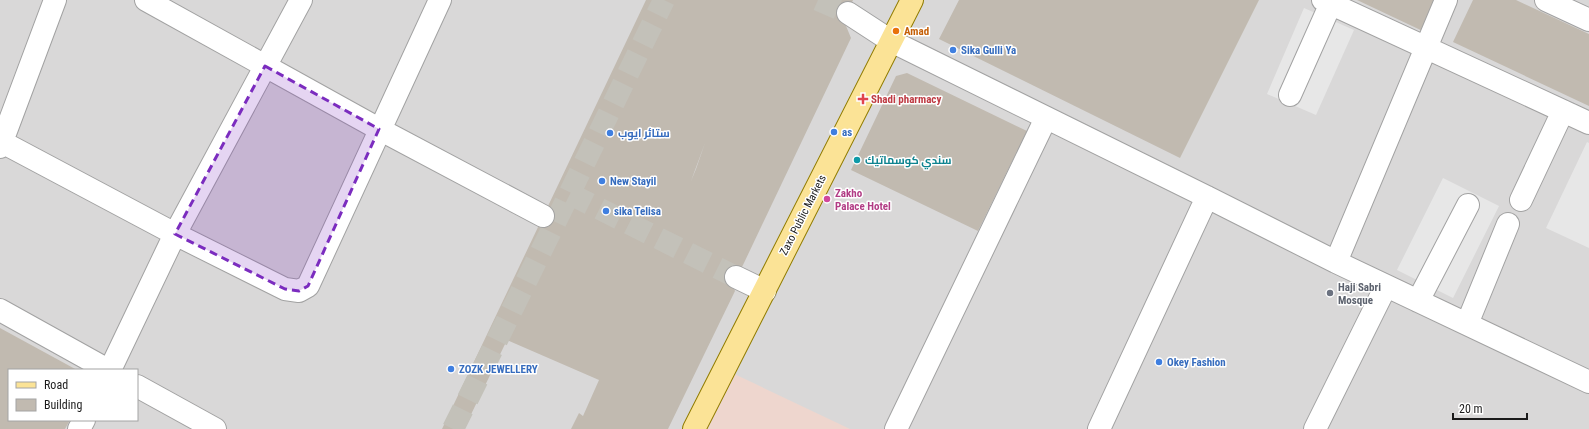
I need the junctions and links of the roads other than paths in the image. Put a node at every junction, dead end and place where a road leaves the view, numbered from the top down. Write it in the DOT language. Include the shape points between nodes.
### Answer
graph roads {
  1 [pos="56,0"];
  2 [pos="146,0"];
  3 [pos="301,0"];
  4 [pos="440,0"];
  5 [pos="912,0"];
  6 [pos="1446,0"];
  7 [pos="1546,0"];
  8 [pos="1327,2"];
  9 [pos="848,13"];
  10 [pos="1589,20"];
  11 [pos="891,41"];
  12 [pos="1426,48"];
  13 [pos="266,66"];
  14 [pos="1290,95"];
  15 [pos="1563,111"];
  16 [pos="1046,118"];
  17 [pos="1589,124"];
  18 [pos="379,129"];
  19 [pos="1,143"];
  20 [pos="1207,197"];
  21 [pos="1521,200"];
  22 [pos="1468,205"];
  23 [pos="543,216"];
  24 [pos="1508,224"];
  25 [pos="175,234"];
  26 [pos="1336,262"];
  27 [pos="736,277"];
  28 [pos="1386,286"];
  29 [pos="764,291"];
  30 [pos="1418,301"];
  31 [pos="0,310"];
  32 [pos="1467,324"];
  33 [pos="107,369"];
  34 [pos="109,369"];
  35 [pos="1589,382"];
  36 [pos="138,387"];
  37 [pos="215,429"];
  38 [pos="694,429"];
  39 [pos="896,429"];
  40 [pos="1099,429"];
  41 [pos="1315,429"];
  1 -- 19 [label="street"];
  2 -- 13 [label="street"];
  3 -- 13 [label="street"];
  4 -- 18 [label="street"];
  5 -- 11 [label="main road, Zaxo Public Markets"];
  6 -- 12 [label="street"];
  7 -- 10 [label="street"];
  8 -- 12 [label="street"];
  8 -- 14 [label="street"];
  9 -- 11 [label="street"];
  11 -- 16 [label="street"];
  11 -- 29 [label="main road, Zaxo Public Markets"];
  12 -- 15 [label="street"];
  12 -- 26 [label="street"];
  13 -- 18 [label="street"];
  13 -- 25 [label="street"];
  15 -- 17 [label="street"];
  15 -- 21 [label="street"];
  16 -- 20 [label="street"];
  16 -- 39 [label="street"];
  18 -- 23 [label="street"];
  18 -- 25 [label="street" via="308,286 299,291 285,289"];
  19 -- 25 [label="street"];
  20 -- 26 [label="street"];
  20 -- 40 [label="street"];
  22 -- 30 [label="street"];
  24 -- 32 [label="street"];
  25 -- 34 [label="street"];
  26 -- 28 [label="street"];
  27 -- 29 [label="street"];
  28 -- 30 [label="street"];
  28 -- 41 [label="street"];
  29 -- 38 [label="main road, Zaxo Public Markets"];
  30 -- 32 [label="street"];
  31 -- 33 [label="street"];
  32 -- 35 [label="street"];
  36 -- 37 [label="street"];
}
